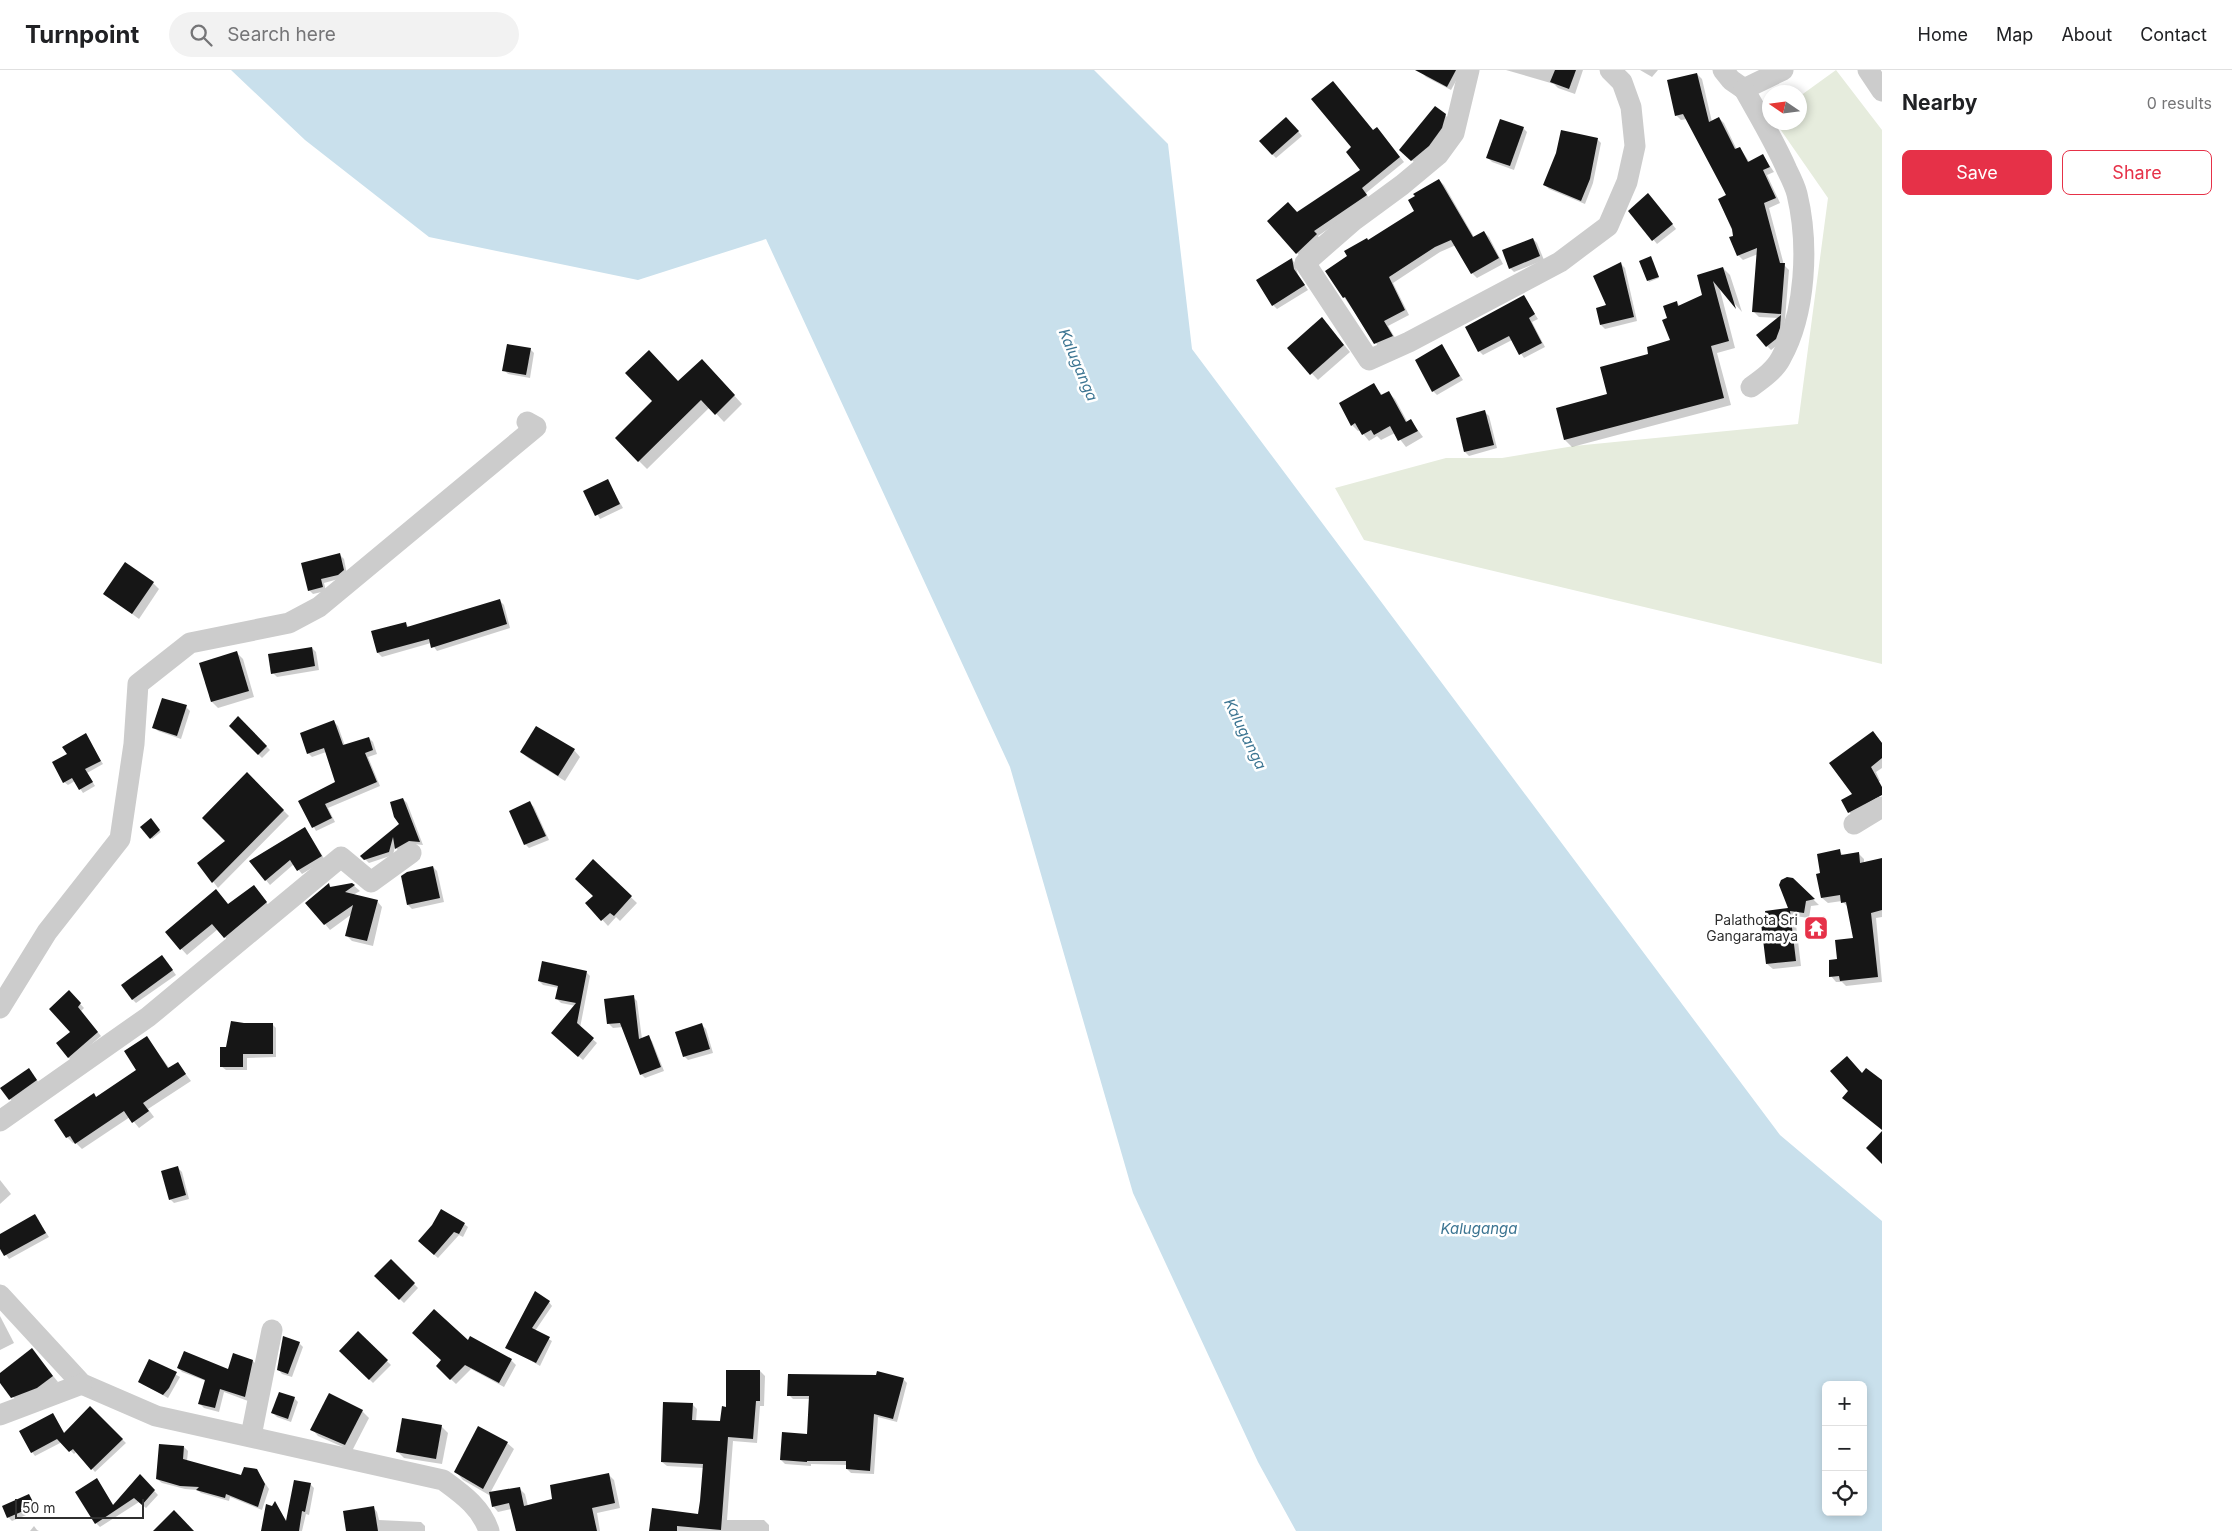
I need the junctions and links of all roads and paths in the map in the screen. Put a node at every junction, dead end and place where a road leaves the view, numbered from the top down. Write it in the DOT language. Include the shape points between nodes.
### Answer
graph roads {
  1 [pos="1469,70"];
  2 [pos="1610,70"];
  3 [pos="1724,70"];
  4 [pos="1783,70"];
  5 [pos="1868,70"];
  6 [pos="1744,89"];
  7 [pos="1882,91"];
  8 [pos="1751,387"];
  9 [pos="527,422"];
  10 [pos="1882,807"];
  11 [pos="1854,824"];
  12 [pos="411,853"];
  13 [pos="0,1008"];
  14 [pos="0,1121"];
  15 [pos="0,1295"];
  16 [pos="272,1330"];
  17 [pos="82,1384"];
  18 [pos="0,1415"];
  19 [pos="250,1436"];
  20 [pos="489,1531"];
  1 -- 2 [label="street" via="1454,132 1438,155 1305,263 1369,360 1560,262 1608,226 1627,182 1635,146 1631,107 1622,82"];
  3 -- 6 [label="street"];
  4 -- 6 [label="street"];
  5 -- 7 [label="street"];
  6 -- 8 [label="street" via="1778,147 1797,193 1804,243 1801,296 1791,334 1781,360"];
  9 -- 13 [label="street" via="536,427 320,607 289,622 190,643 138,684 134,744 120,839 47,932"];
  10 -- 11 [label="street"];
  12 -- 14 [label="street" via="371,882 341,857 148,1017"];
  15 -- 17 [label="street"];
  16 -- 19 [label="street"];
  17 -- 18 [label="street"];
  17 -- 19 [label="street" via="156,1416"];
  19 -- 20 [label="street" via="443,1480 472,1502"];
}
